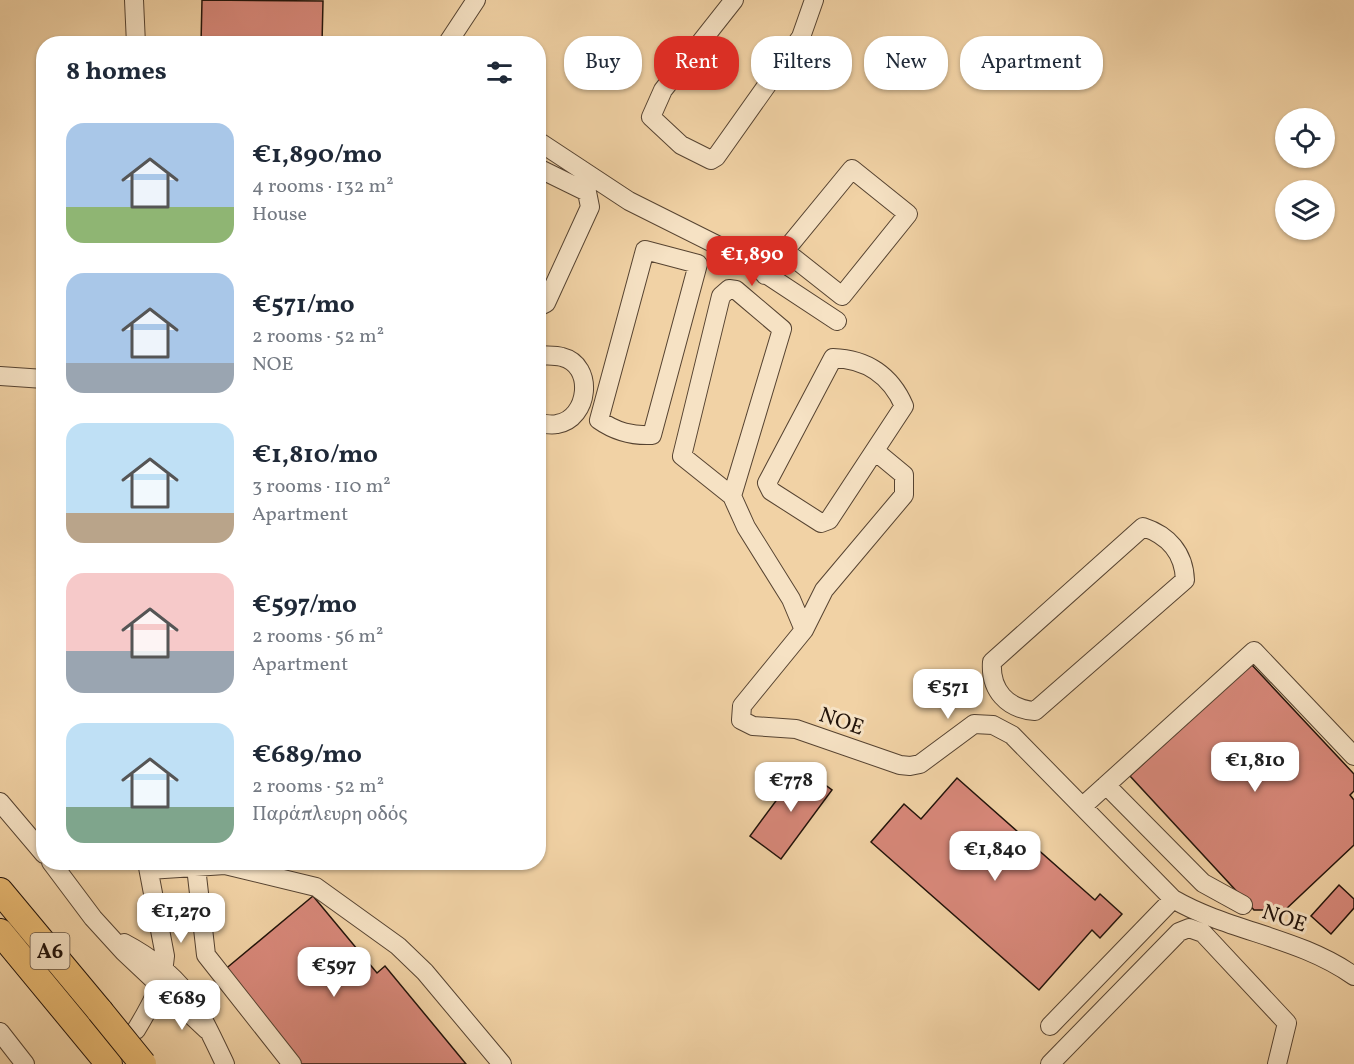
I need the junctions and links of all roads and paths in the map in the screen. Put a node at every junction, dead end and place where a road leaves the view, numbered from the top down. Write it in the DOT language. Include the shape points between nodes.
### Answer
graph roads {
  1 [pos="135,0"];
  2 [pos="476,0"];
  3 [pos="734,0"];
  4 [pos="814,0"];
  5 [pos="136,36"];
  6 [pos="452,36"];
  7 [pos="546,147"];
  8 [pos="546,170"];
  9 [pos="680,228"];
  10 [pos="785,251"];
  11 [pos="671,257"];
  12 [pos="765,275"];
  13 [pos="546,303"];
  14 [pos="837,321"];
  15 [pos="546,356"];
  16 [pos="0,376"];
  17 [pos="36,378"];
  18 [pos="546,424"];
  19 [pos="875,451"];
  20 [pos="732,496"];
  21 [pos="804,630"];
  22 [pos="1007,701"];
  23 [pos="1002,728"];
  24 [pos="1354,756"];
  25 [pos="1106,785"];
  26 [pos="0,802"];
  27 [pos="1083,806"];
  28 [pos="36,845"];
  29 [pos="57,870"];
  30 [pos="149,870"];
  31 [pos="196,870"];
  32 [pos="242,870"];
  33 [pos="0,891"];
  34 [pos="1173,899"];
  35 [pos="1243,905"];
  36 [pos="158,924"];
  37 [pos="0,932"];
  38 [pos="112,936"];
  39 [pos="135,949"];
  40 [pos="1354,976"];
  41 [pos="162,977"];
  42 [pos="185,1007"];
  43 [pos="1050,1026"];
  44 [pos="207,1030"];
  45 [pos="0,1032"];
  46 [pos="25,1064"];
  47 [pos="109,1064"];
  48 [pos="144,1064"];
  49 [pos="225,1064"];
  50 [pos="292,1064"];
  51 [pos="502,1064"];
  52 [pos="1050,1064"];
  53 [pos="1276,1064"];
  1 -- 5 [label="street"];
  2 -- 6 [label="street"];
  3 -- 4 [label="street" via="663,90 651,117 681,145 711,160 801,37"];
  7 -- 9 [label="street" via="629,201"];
  8 -- 13 [label="street" via="587,192 590,207"];
  9 -- 11 [label="street"];
  9 -- 12 [label="street" via="710,240"];
  10 -- 10 [label="street" via="852,169 908,214 842,296"];
  10 -- 12 [label="street"];
  11 -- 11 [label="street" via="645,250 599,420 622,433 652,435 656,424 698,264"];
  12 -- 14 [label="street"];
  15 -- 18 [label="street" via="569,360 582,376 585,390 581,406 571,418 556,425"];
  16 -- 17 [label="street"];
  19 -- 19 [label="street" via="904,406 900,397 889,380 873,368 854,360 833,358 767,483 771,491 821,523 829,520"];
  19 -- 21 [label="street, NOE" via="904,476 904,495 824,590"];
  20 -- 20 [label="street" via="782,328 736,290 729,289 721,296 682,456"];
  20 -- 21 [label="street" via="746,527 791,599"];
  21 -- 23 [label="street, NOE" via="742,706 740,716 746,725 796,729 910,766 920,764 974,724"];
  22 -- 22 [label="street" via="1020,709 1035,711 1185,580 1179,555 1168,540 1143,527 992,662 994,684"];
  22 -- 23 [label="street"];
  23 -- 27 [label="street, NOE"];
  24 -- 25 [label="street" via="1254,651"];
  25 -- 27 [label="street"];
  25 -- 35 [label="street" via="1203,883"];
  26 -- 28 [label="street"];
  27 -- 34 [label="street, NOE"];
  29 -- 38 [label="street" via="93,918"];
  30 -- 36 [label="street"];
  31 -- 50 [label="street" via="206,956"];
  32 -- 51 [label="street" via="316,887 398,946 425,972"];
  33 -- 48 [label="highway, Α6, bridge"];
  34 -- 40 [label="street, NOE" via="1195,912 1309,950"];
  34 -- 43 [label="street"];
  36 -- 39 [label="street" via="151,946"];
  36 -- 41 [label="street" via="165,956"];
  37 -- 47 [label="highway, Α6"];
  38 -- 39 [label="street"];
  38 -- 41 [label="street" via="135,964"];
  39 -- 41 [label="street"];
  41 -- 42 [label="street"];
  41 -- 42 [label="street" via="140,1023 164,1002"];
  41 -- 44 [label="street" via="194,1000"];
  42 -- 44 [label="street"];
  44 -- 49 [label="street"];
  45 -- 46 [label="street"];
  52 -- 53 [label="street" via="1179,932 1189,928 1203,933 1287,1023"];
}
